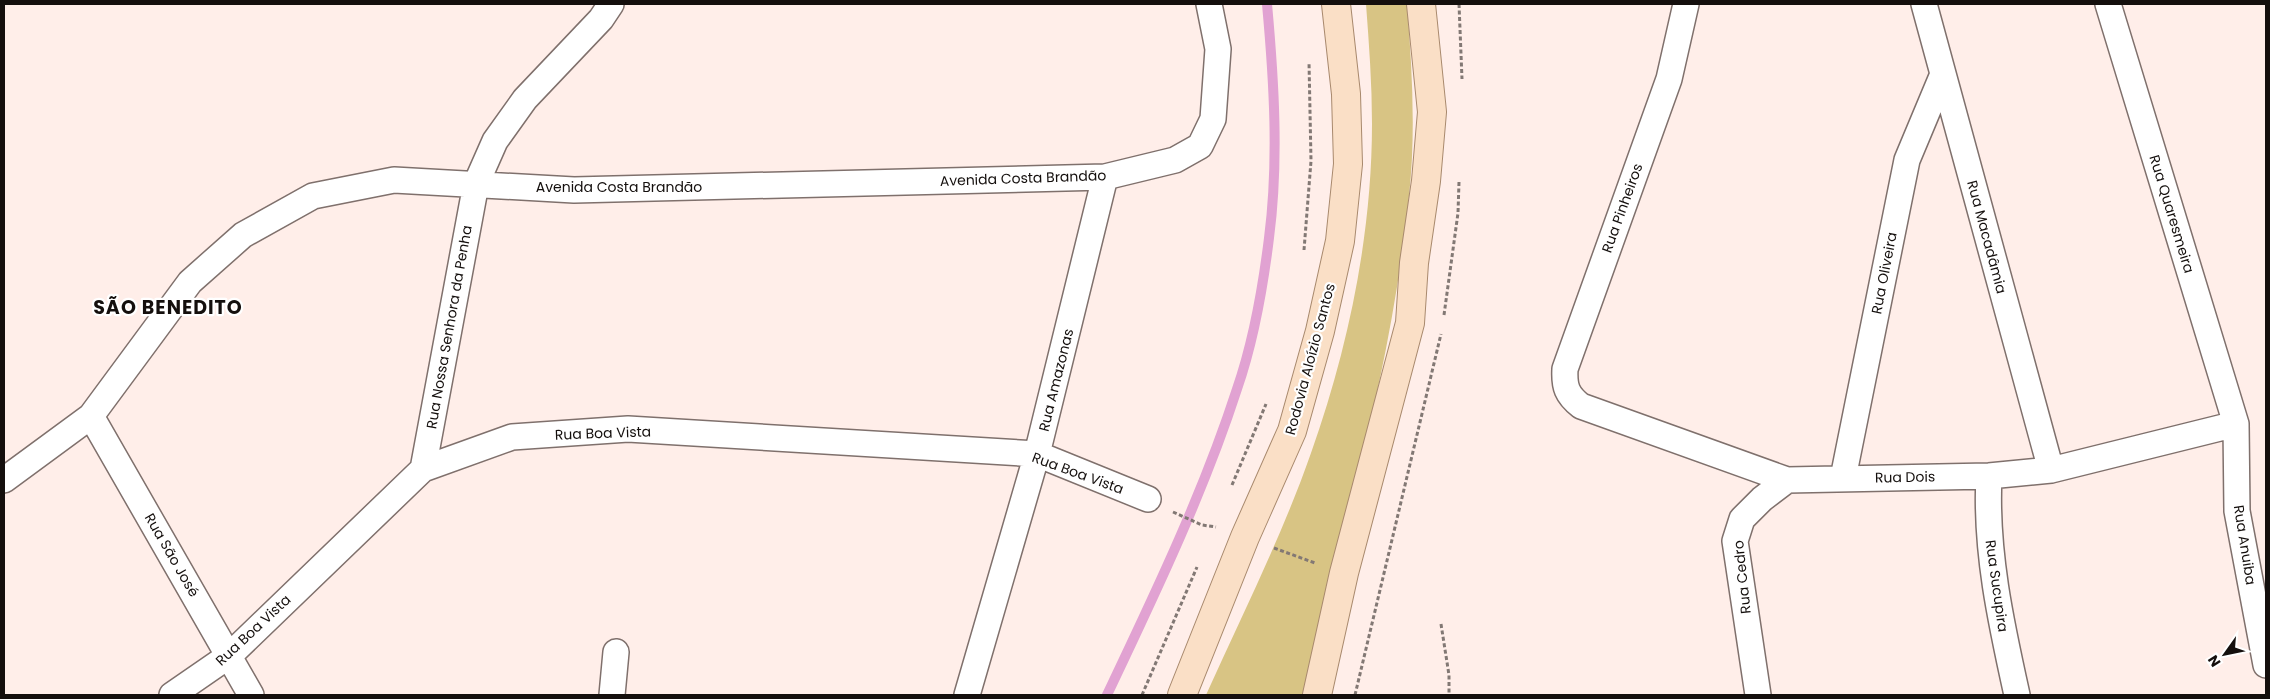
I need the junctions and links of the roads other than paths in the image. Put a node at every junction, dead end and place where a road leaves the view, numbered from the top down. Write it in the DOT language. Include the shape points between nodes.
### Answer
graph roads {
  1 [pos="611,4"];
  2 [pos="1209,4"];
  3 [pos="1336,4"];
  4 [pos="1421,4"];
  5 [pos="1686,4"];
  6 [pos="1924,4"];
  7 [pos="2108,4"];
  8 [pos="1943,74"];
  9 [pos="1105,177"];
  10 [pos="476,184"];
  11 [pos="1581,406"];
  12 [pos="92,416"];
  13 [pos="2236,424"];
  14 [pos="1037,454"];
  15 [pos="423,469"];
  16 [pos="2050,470"];
  17 [pos="6,476"];
  18 [pos="1989,476"];
  19 [pos="1843,478"];
  20 [pos="1788,480"];
  21 [pos="1148,499"];
  22 [pos="616,652"];
  23 [pos="230,655"];
  24 [pos="2266,665"];
  25 [pos="172,695"];
  26 [pos="251,695"];
  27 [pos="612,695"];
  28 [pos="967,695"];
  29 [pos="1182,695"];
  30 [pos="1317,695"];
  31 [pos="1758,695"];
  32 [pos="2017,695"];
  1 -- 10 [label="street, Rua Nossa Senhora da Penha" via="601,19 525,99 494,141"];
  2 -- 9 [label="street, Avenida Costa Brandão" via="1218,49 1214,118 1200,146 1175,160"];
  3 -- 29 [label="main road, Rodovia Aloízio Santos" via="1346,94 1348,164 1340,241 1320,331 1292,431"];
  4 -- 30 [label="main road" via="1432,112 1410,323 1344,573"];
  5 -- 11 [label="street, Rua Pinheiros" via="1669,80 1564,368 1564,384 1569,396"];
  6 -- 8 [label="street, Rua Macadâmia"];
  7 -- 13 [label="street, Rua Quaresmeira"];
  8 -- 16 [label="street, Rua Macadâmia"];
  8 -- 19 [label="street, Rua Oliveira" via="1907,160"];
  9 -- 10 [label="street, Avenida Costa Brandão" via="574,190"];
  9 -- 14 [label="street, Rua Amazonas"];
  10 -- 12 [label="street, Avenida Costa Brandão" via="394,180 313,196 244,235 190,282"];
  10 -- 15 [label="street, Rua Nossa Senhora da Penha"];
  11 -- 20 [label="street, Rua Dois"];
  12 -- 17 [label="street, Avenida Costa Brandão"];
  12 -- 23 [label="street, Rua São José"];
  13 -- 16 [label="street, Rua Dois"];
  13 -- 24 [label="street, Rua Anuiba" via="2237,511"];
  14 -- 15 [label="street, Rua Boa Vista" via="628,429 512,437"];
  14 -- 21 [label="street, Rua Boa Vista"];
  14 -- 28 [label="street, Rua Amazonas"];
  15 -- 23 [label="street, Rua Boa Vista"];
  16 -- 18 [label="street, Rua Dois"];
  18 -- 19 [label="street, Rua Dois"];
  18 -- 32 [label="street, Rua Sucupira" via="1987,512 2000,616"];
  19 -- 20 [label="street, Rua Dois"];
  20 -- 31 [label="street, Rua Cedro" via="1742,519 1735,541"];
  22 -- 27 [label="street"];
  23 -- 25 [label="street, Rua Boa Vista"];
  23 -- 26 [label="street, Rua São José"];
}
